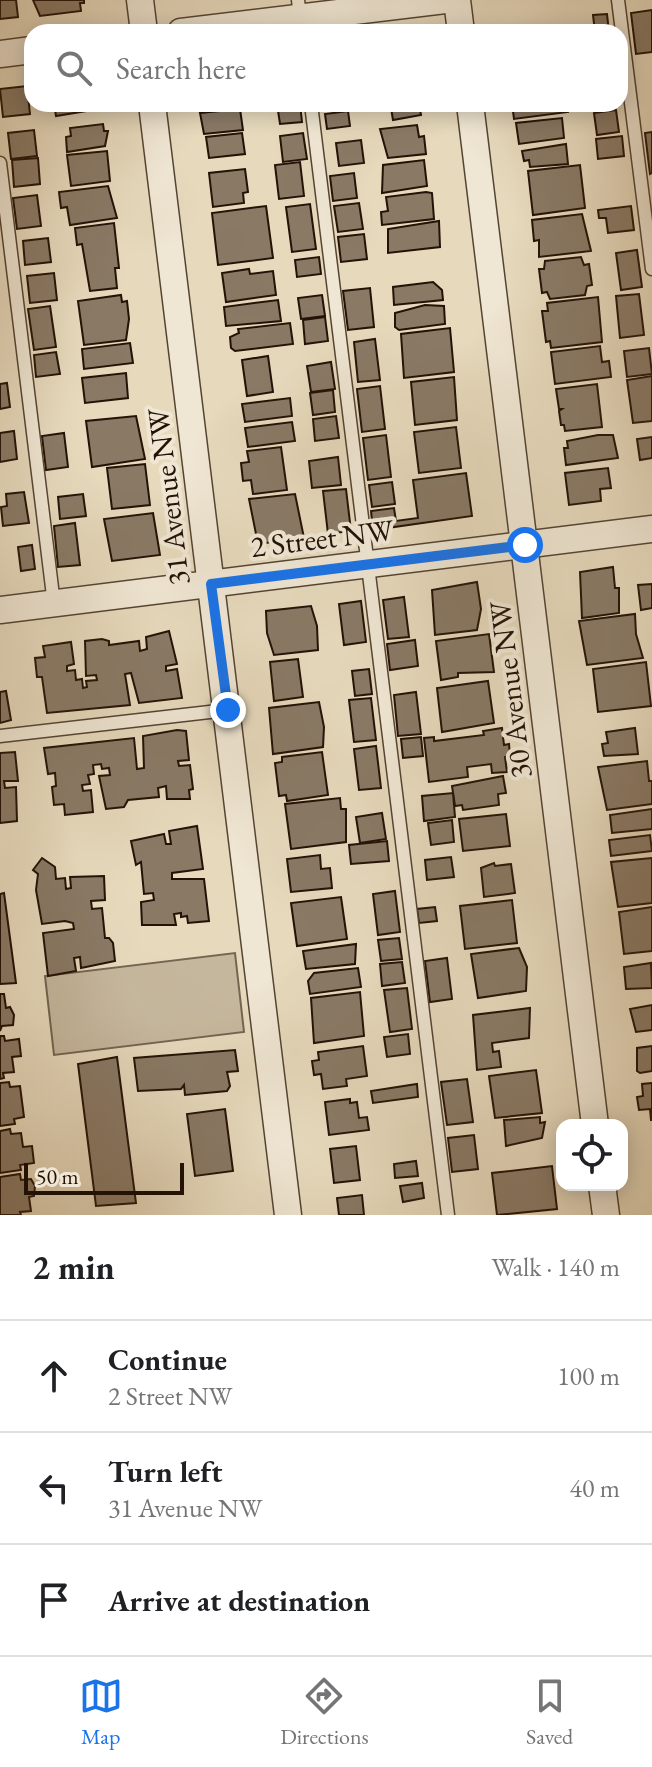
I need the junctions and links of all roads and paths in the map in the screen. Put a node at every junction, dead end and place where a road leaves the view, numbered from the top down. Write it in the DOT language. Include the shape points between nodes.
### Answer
graph roads {
  1 [pos="140,0"];
  2 [pos="445,0"];
  3 [pos="457,0"];
  4 [pos="618,0"];
  5 [pos="300,16"];
  6 [pos="143,24"];
  7 [pos="240,24"];
  8 [pos="460,24"];
  9 [pos="621,24"];
  10 [pos="24,51"];
  11 [pos="0,54"];
  12 [pos="628,79"];
  13 [pos="153,112"];
  14 [pos="312,112"];
  15 [pos="471,112"];
  16 [pos="0,163"];
  17 [pos="652,269"];
  18 [pos="652,529"];
  19 [pos="525,545"];
  20 [pos="367,565"];
  21 [pos="211,584"];
  22 [pos="54,604"];
  23 [pos="0,610"];
  24 [pos="228,710"];
  25 [pos="0,736"];
  26 [pos="594,1119"];
  27 [pos="603,1191"];
  28 [pos="288,1215"];
  29 [pos="448,1215"];
  30 [pos="606,1215"];
  1 -- 6 [label="street"];
  2 -- 5 [label="street"];
  3 -- 8 [label="street"];
  4 -- 9 [label="lane"];
  5 -- 7 [label="street"];
  10 -- 11 [label="street"];
  12 -- 17 [label="lane"];
  13 -- 21 [label="street, 31 Avenue NW"];
  14 -- 20 [label="lane"];
  15 -- 19 [label="street, 30 Avenue NW"];
  16 -- 22 [label="lane"];
  18 -- 19 [label="street, 2 Street NW"];
  19 -- 20 [label="street, 2 Street NW"];
  19 -- 26 [label="street, 30 Avenue NW"];
  20 -- 21 [label="street, 2 Street NW"];
  20 -- 29 [label="lane"];
  21 -- 22 [label="street, 2 Street NW"];
  21 -- 24 [label="street, 31 Avenue NW"];
  22 -- 23 [label="street, 2 Street NW"];
  24 -- 25 [label="lane"];
  24 -- 28 [label="street, 31 Avenue NW"];
  27 -- 30 [label="street"];
}
